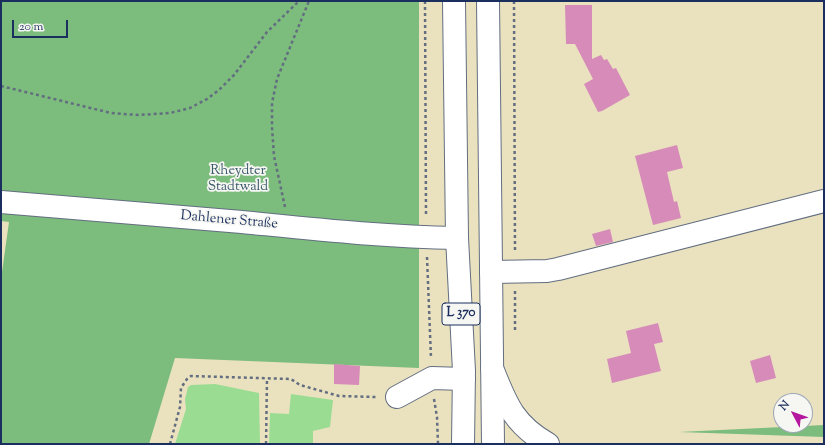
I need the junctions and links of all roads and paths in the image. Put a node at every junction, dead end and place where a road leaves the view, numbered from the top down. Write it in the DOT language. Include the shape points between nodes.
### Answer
graph roads {
  1 [pos="299,1"];
  2 [pos="310,1"];
  3 [pos="425,1"];
  4 [pos="454,1"];
  5 [pos="488,1"];
  6 [pos="514,1"];
  7 [pos="1,86"];
  8 [pos="824,201"];
  9 [pos="1,202"];
  10 [pos="290,227"];
  11 [pos="426,238"];
  12 [pos="457,238"];
  13 [pos="515,271"];
  14 [pos="491,272"];
  15 [pos="515,334"];
  16 [pos="492,368"];
  17 [pos="267,378"];
  18 [pos="432,378"];
  19 [pos="464,379"];
  20 [pos="397,397"];
  21 [pos="170,444"];
  22 [pos="266,444"];
  23 [pos="438,444"];
  24 [pos="463,444"];
  25 [pos="493,444"];
  26 [pos="548,444"];
  1 -- 7 [label="path" via="267,32 219,90 190,108 170,113 111,113"];
  2 -- 10 [label="path" via="277,79 272,103 274,156"];
  3 -- 11 [label="path"];
  4 -- 12 [label="main road, L 370"];
  5 -- 14 [label="main road, L 370"];
  6 -- 13 [label="path"];
  8 -- 13 [label="main road" via="558,269"];
  9 -- 10 [label="main road, Dahlener Straße"];
  10 -- 11 [label="main road, Dahlener Straße"];
  11 -- 12 [label="main road, Dahlener Straße"];
  11 -- 18 [label="path"];
  12 -- 19 [label="main road, L 370"];
  13 -- 14 [label="main road"];
  13 -- 15 [label="path"];
  14 -- 16 [label="main road, L 370"];
  16 -- 25 [label="main road, L 370"];
  16 -- 26 [label="main road" via="513,415 522,426"];
  17 -- 20 [label="path" via="291,379 300,385 339,396"];
  17 -- 21 [label="path" via="191,376 181,388 180,407"];
  17 -- 22 [label="path"];
  18 -- 19 [label="main road"];
  18 -- 20 [label="main road"];
  18 -- 23 [label="path"];
  19 -- 24 [label="main road, L 370"];
}
